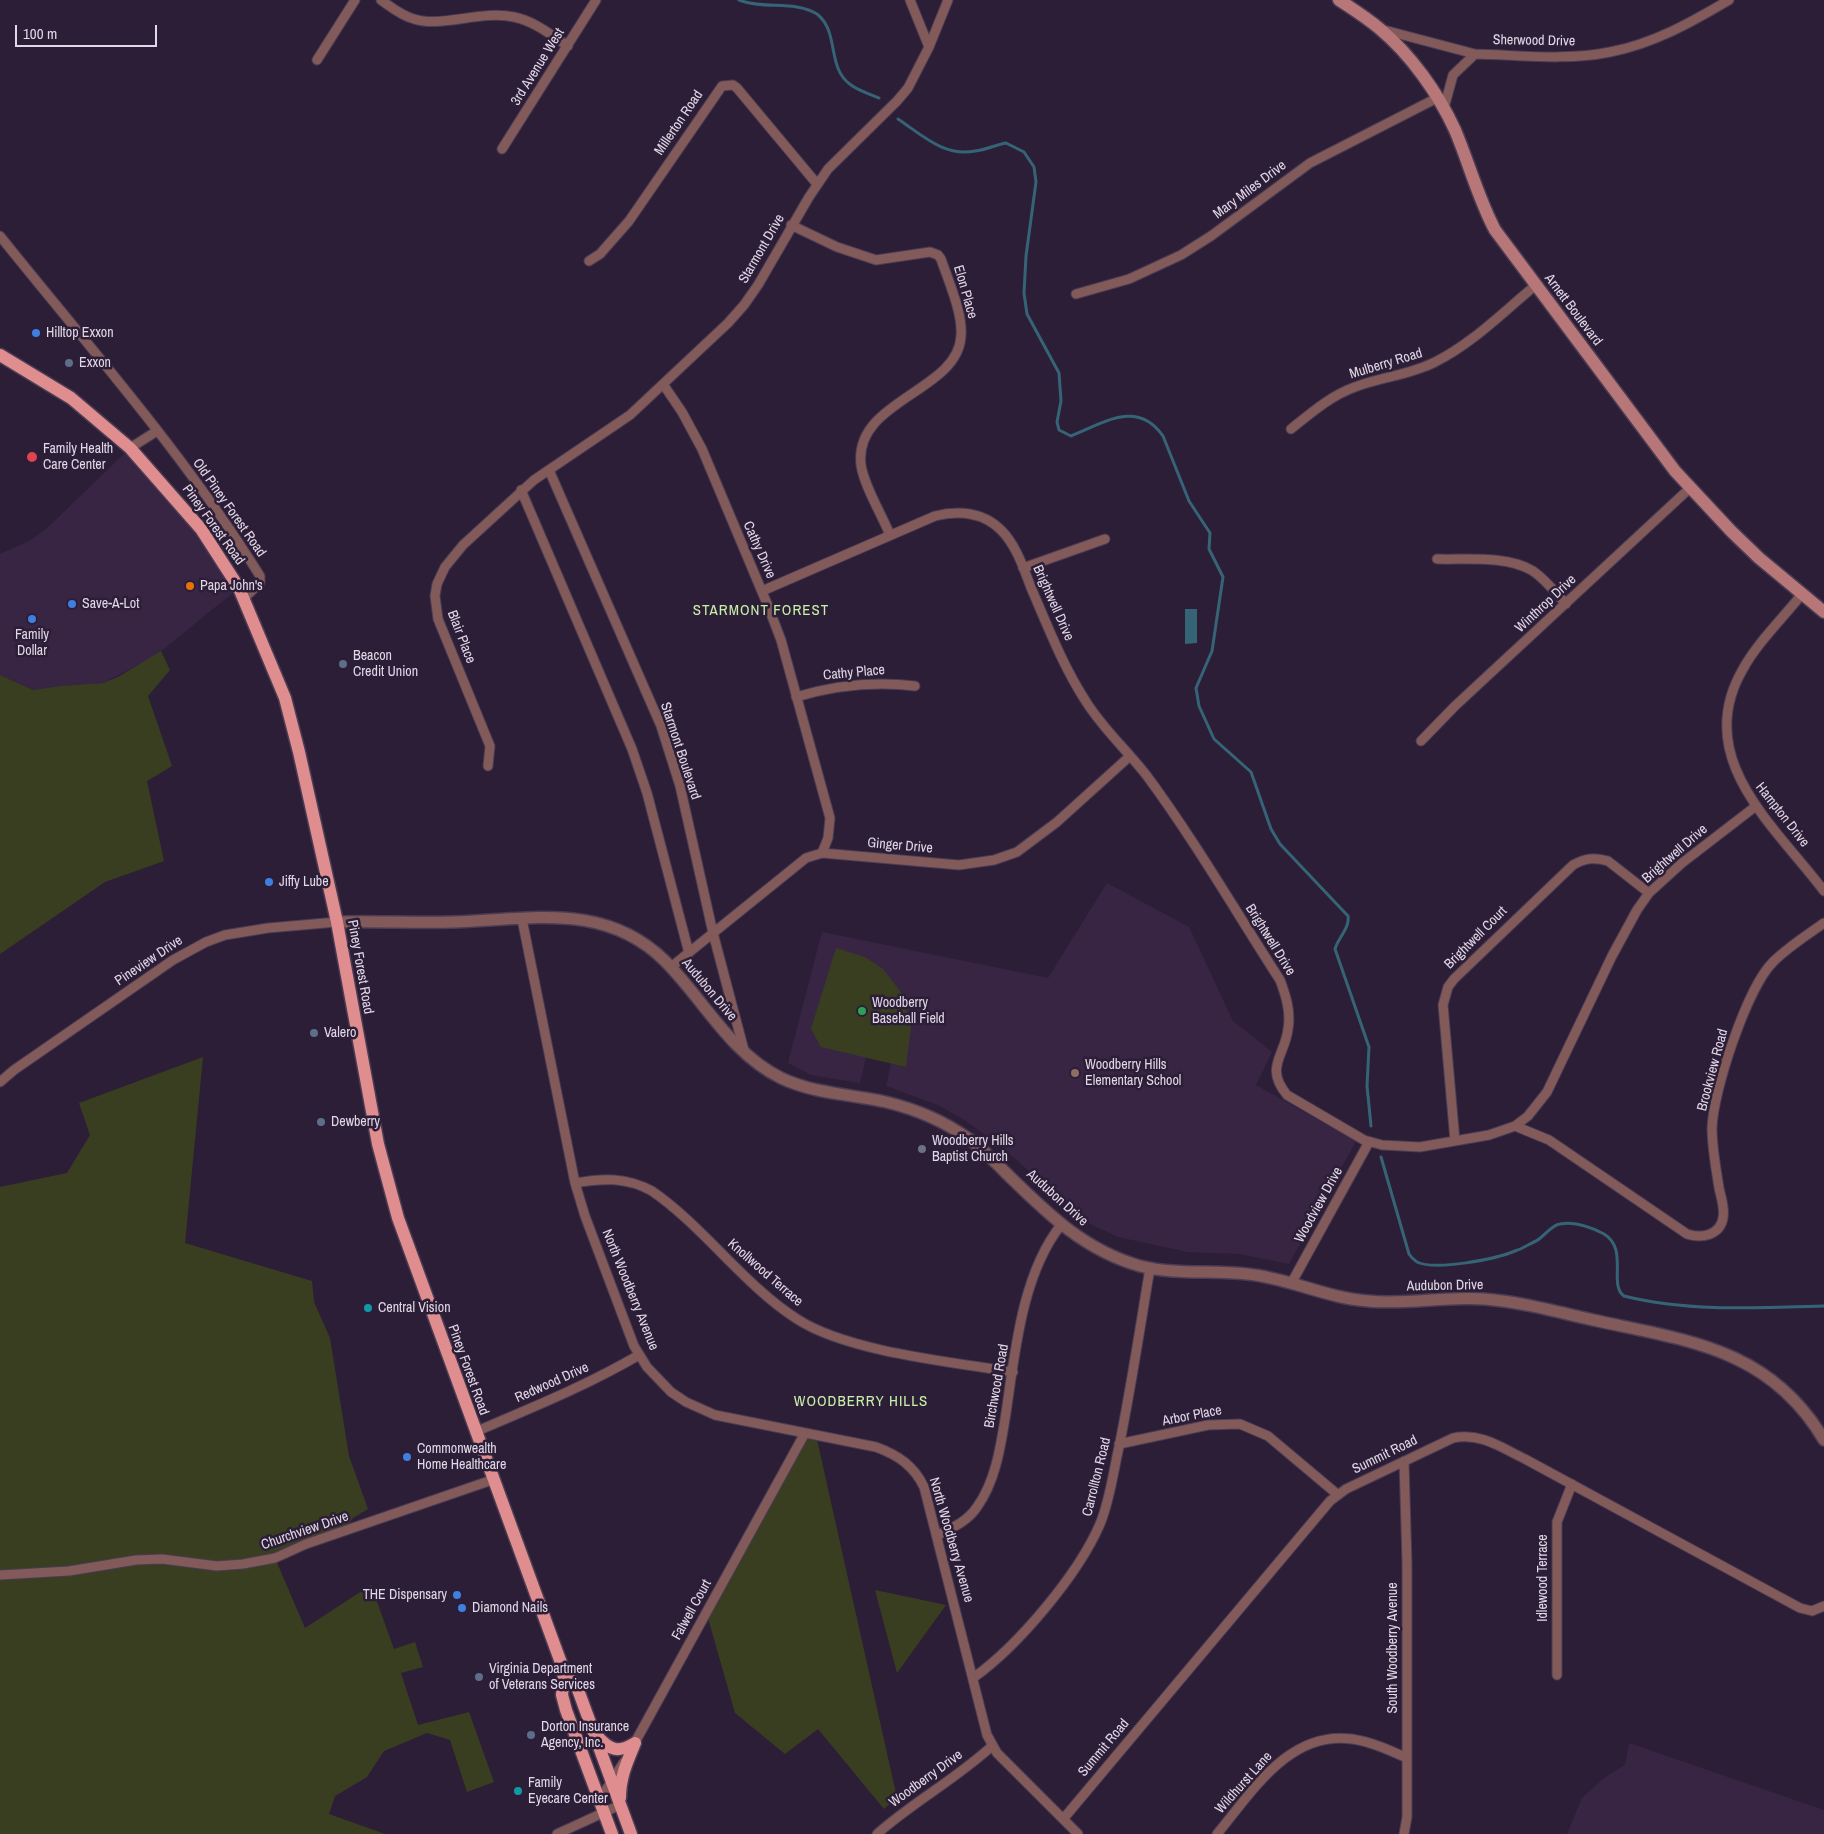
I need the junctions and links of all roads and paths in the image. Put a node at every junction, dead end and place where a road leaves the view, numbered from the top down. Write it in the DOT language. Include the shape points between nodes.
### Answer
graph roads {
  1 [pos="355,0"];
  2 [pos="381,0"];
  3 [pos="596,0"];
  4 [pos="910,0"];
  5 [pos="948,0"];
  6 [pos="1339,0"];
  7 [pos="1729,0"];
  8 [pos="1382,30"];
  9 [pos="568,46"];
  10 [pos="929,47"];
  11 [pos="1476,54"];
  12 [pos="318,60"];
  13 [pos="1441,103"];
  14 [pos="502,149"];
  15 [pos="817,184"];
  16 [pos="791,225"];
  17 [pos="0,236"];
  18 [pos="589,261"];
  19 [pos="1536,285"];
  20 [pos="1076,294"];
  21 [pos="0,355"];
  22 [pos="663,384"];
  23 [pos="1291,429"];
  24 [pos="157,431"];
  25 [pos="130,448"];
  26 [pos="549,470"];
  27 [pos="1690,488"];
  28 [pos="522,490"];
  29 [pos="890,535"];
  30 [pos="1105,539"];
  31 [pos="1436,559"];
  32 [pos="1023,568"];
  33 [pos="762,591"];
  34 [pos="1802,594"];
  35 [pos="243,599"];
  36 [pos="1566,604"];
  37 [pos="1824,612"];
  38 [pos="915,686"];
  39 [pos="796,697"];
  40 [pos="1421,741"];
  41 [pos="1130,756"];
  42 [pos="488,766"];
  43 [pos="1756,806"];
  44 [pos="822,853"];
  45 [pos="1824,891"];
  46 [pos="1649,893"];
  47 [pos="522,919"];
  48 [pos="337,922"];
  49 [pos="1824,923"];
  50 [pos="714,933"];
  51 [pos="689,952"];
  52 [pos="671,967"];
  53 [pos="745,1054"];
  54 [pos="0,1082"];
  55 [pos="1515,1126"];
  56 [pos="1455,1141"];
  57 [pos="1369,1142"];
  58 [pos="575,1183"];
  59 [pos="1061,1225"];
  60 [pos="1150,1268"];
  61 [pos="1292,1282"];
  62 [pos="639,1355"];
  63 [pos="1013,1372"];
  64 [pos="475,1432"];
  65 [pos="805,1433"];
  66 [pos="1824,1440"];
  67 [pos="1120,1444"];
  68 [pos="1404,1461"];
  69 [pos="492,1480"];
  70 [pos="1572,1484"];
  71 [pos="1337,1494"];
  72 [pos="938,1535"];
  73 [pos="0,1575"];
  74 [pos="1824,1606"];
  75 [pos="564,1671"];
  76 [pos="1557,1675"];
  77 [pos="973,1678"];
  78 [pos="566,1710"];
  79 [pos="592,1730"];
  80 [pos="635,1743"];
  81 [pos="992,1746"];
  82 [pos="1407,1758"];
  83 [pos="613,1773"];
  84 [pos="600,1799"];
  85 [pos="620,1805"];
  86 [pos="605,1813"];
  87 [pos="1064,1818"];
  88 [pos="557,1834"];
  89 [pos="612,1834"];
  90 [pos="631,1834"];
  91 [pos="876,1834"];
  92 [pos="1078,1834"];
  93 [pos="1217,1834"];
  94 [pos="1404,1834"];
  1 -- 12 [label="street"];
  2 -- 9 [label="street" via="405,16 426,22 484,15 516,17"];
  3 -- 9 [label="street, 3rd Avenue West"];
  4 -- 10 [label="street"];
  5 -- 10 [label="street, Starmont Drive"];
  6 -- 8 [label="main road, Arnett Boulevard"];
  7 -- 11 [label="street, Sherwood Drive" via="1679,29 1610,52 1545,58"];
  8 -- 11 [label="street, Sherwood Drive"];
  8 -- 13 [label="main road, Arnett Boulevard" via="1415,65"];
  9 -- 14 [label="street, 3rd Avenue West"];
  10 -- 15 [label="street, Starmont Drive" via="916,76 897,101"];
  11 -- 13 [label="street, Sherwood Drive" via="1453,75"];
  13 -- 19 [label="main road, Arnett Boulevard" via="1462,148 1484,209 1495,230"];
  13 -- 20 [label="street, Mary Miles Drive" via="1310,162 1181,255 1129,279"];
  15 -- 16 [label="street, Starmont Drive"];
  15 -- 18 [label="street, Millerton Road" via="737,88 728,84 722,86 629,221 600,254"];
  16 -- 22 [label="street, Starmont Drive" via="744,305"];
  16 -- 29 [label="street, Elon Place" via="876,260 930,252 938,254 941,259 961,322 956,354 941,371 883,415 868,433 861,454 863,473"];
  17 -- 24 [label="street, Old Piney Forest Road"];
  19 -- 23 [label="street, Mulberry Road" via="1449,355 1420,369 1348,390 1321,404"];
  19 -- 27 [label="main road, Arnett Boulevard"];
  21 -- 25 [label="main road, Piney Forest Road" via="71,398"];
  22 -- 26 [label="street, Starmont Drive" via="630,415"];
  22 -- 33 [label="street, Cathy Drive" via="702,449"];
  24 -- 25 [label="street"];
  24 -- 35 [label="street, Old Piney Forest Road" via="229,526 260,576 260,583"];
  25 -- 35 [label="main road, Piney Forest Road" via="201,529"];
  26 -- 28 [label="street, Blair Place"];
  26 -- 50 [label="street, Starmont Boulevard" via="660,726 680,786"];
  27 -- 34 [label="main road, Arnett Boulevard" via="1731,531"];
  27 -- 36 [label="street, Winthrop Drive"];
  28 -- 42 [label="street, Blair Place" via="445,567 435,596 438,619 490,746"];
  28 -- 51 [label="street" via="632,749 647,793"];
  29 -- 32 [label="street, Brightwell Drive" via="935,516 970,513 1001,529 1013,545"];
  29 -- 33 [label="street, Brightwell Drive"];
  30 -- 32 [label="street"];
  31 -- 36 [label="street" via="1522,566 1542,578"];
  32 -- 41 [label="street, Brightwell Drive" via="1080,693"];
  33 -- 39 [label="street, Cathy Drive" via="781,640"];
  34 -- 37 [label="main road, Arnett Boulevard"];
  34 -- 43 [label="street, Hampton Drive" via="1744,666 1730,698 1726,730 1730,758"];
  35 -- 48 [label="main road, Piney Forest Road" via="285,698"];
  36 -- 40 [label="street, Winthrop Drive" via="1454,706"];
  38 -- 39 [label="street, Cathy Place" via="892,683 844,685"];
  39 -- 44 [label="street, Cathy Drive" via="830,818 828,838"];
  41 -- 44 [label="street, Ginger Drive" via="1036,839 1008,856 959,865"];
  41 -- 57 [label="street, Brightwell Drive" via="1168,807 1280,980 1289,1009 1289,1028 1276,1067 1282,1088 1288,1095"];
  43 -- 45 [label="street, Hampton Drive"];
  43 -- 46 [label="street, Brightwell Drive" via="1689,857"];
  44 -- 50 [label="street, Ginger Drive" via="806,858"];
  46 -- 55 [label="street, Brightwell Drive" via="1612,956 1547,1092 1528,1116"];
  46 -- 56 [label="street, Brightwell Court" via="1608,861 1581,860 1530,904 1454,979 1443,1005"];
  47 -- 48 [label="street, Audubon Drive"];
  47 -- 52 [label="street, Audubon Drive" via="564,917 599,922 639,941"];
  47 -- 58 [label="street, North Woodberry Avenue"];
  48 -- 54 [label="street, Pineview Drive" via="268,928 225,936 189,950"];
  48 -- 64 [label="main road, Piney Forest Road" via="378,1144 398,1218"];
  49 -- 55 [label="street, Brookview Road" via="1773,962 1748,1000 1724,1073 1712,1126 1724,1211 1721,1224 1710,1235 1687,1234 1549,1140"];
  50 -- 51 [label="street, Ginger Drive"];
  50 -- 53 [label="street, Starmont Boulevard"];
  51 -- 52 [label="street, Ginger Drive"];
  52 -- 53 [label="street, Audubon Drive"];
  53 -- 59 [label="street, Audubon Drive" via="770,1072 806,1088 883,1102 942,1122 978,1147"];
  55 -- 56 [label="street, Brightwell Drive"];
  56 -- 57 [label="street, Brightwell Drive" via="1420,1147"];
  57 -- 61 [label="street, Woodview Drive"];
  58 -- 62 [label="street, North Woodberry Avenue"];
  58 -- 63 [label="street, Knollwood Terrace" via="612,1178 628,1180 652,1191 774,1302 812,1328 864,1345"];
  59 -- 60 [label="street, Audubon Drive" via="1100,1251"];
  59 -- 63 [label="street, Birchwood Road" via="1044,1250 1030,1284"];
  60 -- 61 [label="street, Audubon Drive" via="1252,1274"];
  60 -- 67 [label="street, Carrollton Road"];
  61 -- 66 [label="street, Audubon Drive" via="1327,1294 1371,1302 1482,1299 1514,1303 1684,1340 1738,1357 1770,1378 1797,1403"];
  62 -- 64 [label="street, Redwood Drive" via="554,1399"];
  62 -- 65 [label="street, North Woodberry Avenue" via="671,1392 702,1410"];
  63 -- 72 [label="street, Birchwood Road" via="999,1450 983,1497 969,1517"];
  64 -- 69 [label="main road, Piney Forest Road"];
  65 -- 72 [label="street, North Woodberry Avenue" via="876,1447 903,1460 924,1487"];
  65 -- 80 [label="street, Falwell Court"];
  67 -- 71 [label="street, Arbor Place" via="1208,1426 1240,1424 1274,1441"];
  67 -- 77 [label="street, Carrollton Road" via="1108,1502 1080,1563 1009,1649"];
  68 -- 70 [label="street, Summit Road" via="1453,1438 1473,1436"];
  68 -- 71 [label="street, Summit Road"];
  68 -- 82 [label="street, South Woodberry Avenue"];
  69 -- 73 [label="street, Churchview Drive" via="306,1544 275,1558 217,1566 162,1559 136,1560 68,1571"];
  69 -- 75 [label="main road, Piney Forest Road"];
  70 -- 74 [label="street, Summit Road" via="1800,1608 1812,1611"];
  70 -- 76 [label="street, Idlewood Terrace" via="1557,1522"];
  71 -- 87 [label="street, Summit Road"];
  72 -- 77 [label="street, North Woodberry Avenue"];
  75 -- 78 [label="main road, Piney Forest Road" via="562,1695"];
  75 -- 79 [label="main road, Piney Forest Road" via="576,1687"];
  77 -- 81 [label="street, North Woodberry Avenue"];
  78 -- 83 [label="main road" via="576,1715 594,1763 601,1770"];
  78 -- 84 [label="main road, Piney Forest Road"];
  79 -- 80 [label="main road" via="603,1743 616,1751"];
  79 -- 83 [label="main road, Piney Forest Road"];
  80 -- 83 [label="street, Falwell Court"];
  80 -- 85 [label="main road" via="624,1768"];
  81 -- 87 [label="street"];
  81 -- 91 [label="street, Woodberry Drive" via="958,1775"];
  82 -- 93 [label="street, Wildhurst Lane" via="1374,1744 1351,1739 1310,1744 1269,1771"];
  82 -- 94 [label="street, South Woodberry Avenue"];
  83 -- 84 [label="street, Falwell Court"];
  83 -- 85 [label="main road, Piney Forest Road"];
  84 -- 86 [label="main road, Piney Forest Road"];
  85 -- 86 [label="street"];
  85 -- 90 [label="main road, Piney Forest Road"];
  86 -- 88 [label="street"];
  86 -- 89 [label="main road, Piney Forest Road"];
  87 -- 92 [label="street"];
}
